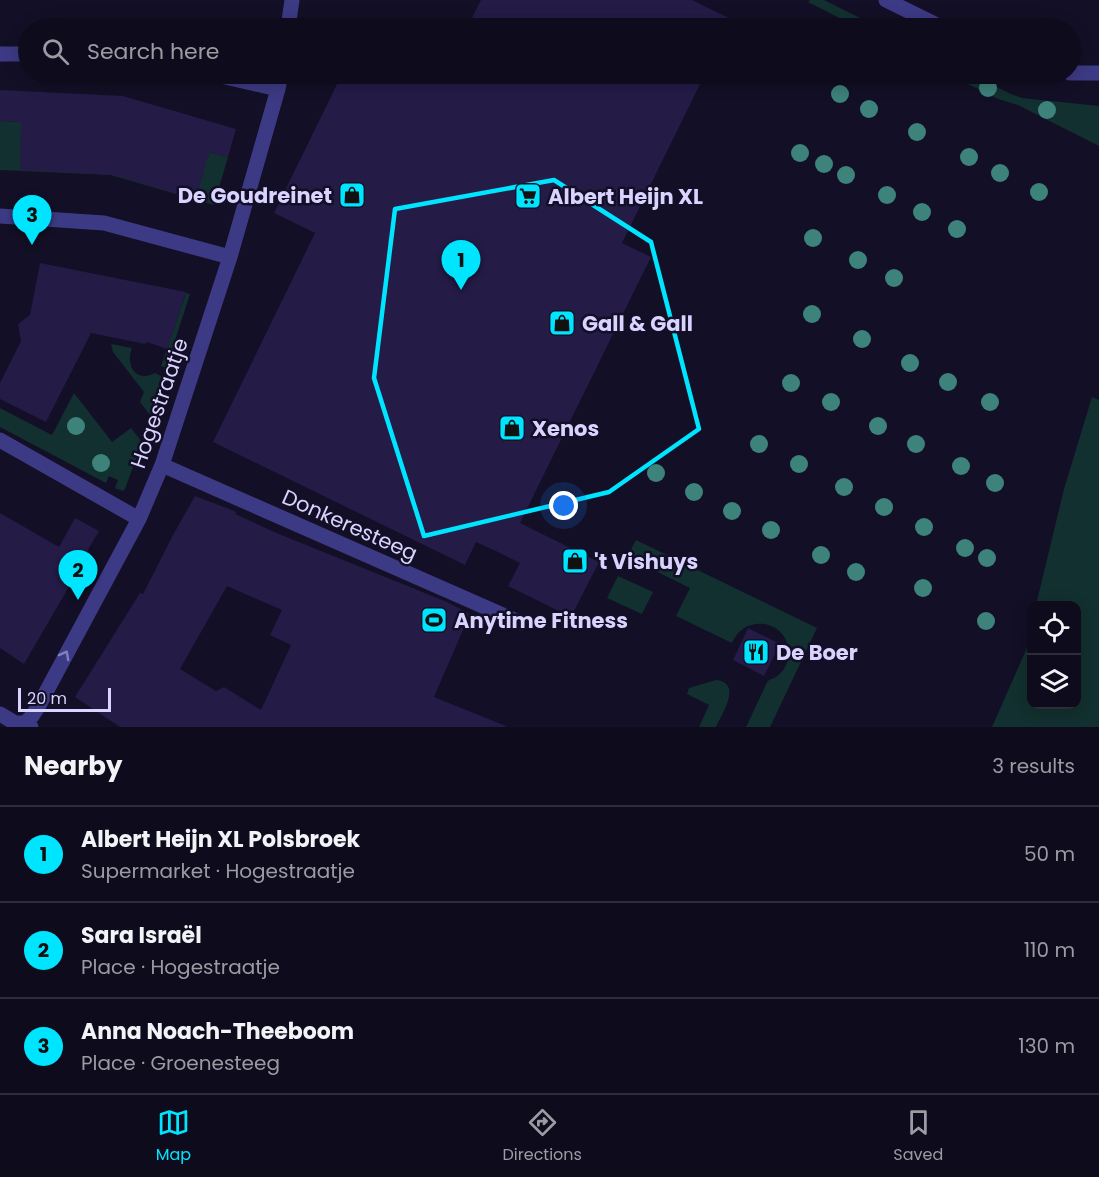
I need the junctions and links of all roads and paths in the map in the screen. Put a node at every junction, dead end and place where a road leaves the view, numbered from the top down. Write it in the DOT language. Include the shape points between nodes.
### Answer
graph roads {
  1 [pos="292,0"];
  2 [pos="886,0"];
  3 [pos="289,18"];
  4 [pos="923,18"];
  5 [pos="0,54"];
  6 [pos="18,54"];
  7 [pos="1081,73"];
  8 [pos="1099,73"];
  9 [pos="256,84"];
  10 [pos="279,84"];
  11 [pos="278,89"];
  12 [pos="0,216"];
  13 [pos="230,257"];
  14 [pos="0,440"];
  15 [pos="162,465"];
  16 [pos="139,519"];
  17 [pos="521,624"];
  18 [pos="0,714"];
  19 [pos="28,725"];
  1 -- 3 [label="street"];
  2 -- 4 [label="street"];
  5 -- 6 [label="street"];
  7 -- 8 [label="street"];
  9 -- 11 [label="street"];
  10 -- 11 [label="street, Hogestraatje"];
  11 -- 13 [label="street, Hogestraatje"];
  12 -- 13 [label="street" via="104,223"];
  13 -- 15 [label="street, Hogestraatje"];
  14 -- 16 [label="street"];
  15 -- 16 [label="street, Hogestraatje"];
  15 -- 17 [label="street, Donkeresteeg"];
  19 -- 16 [label="street, Hogestraatje, one-way"];
  18 -- 19 [label="street"];
}
